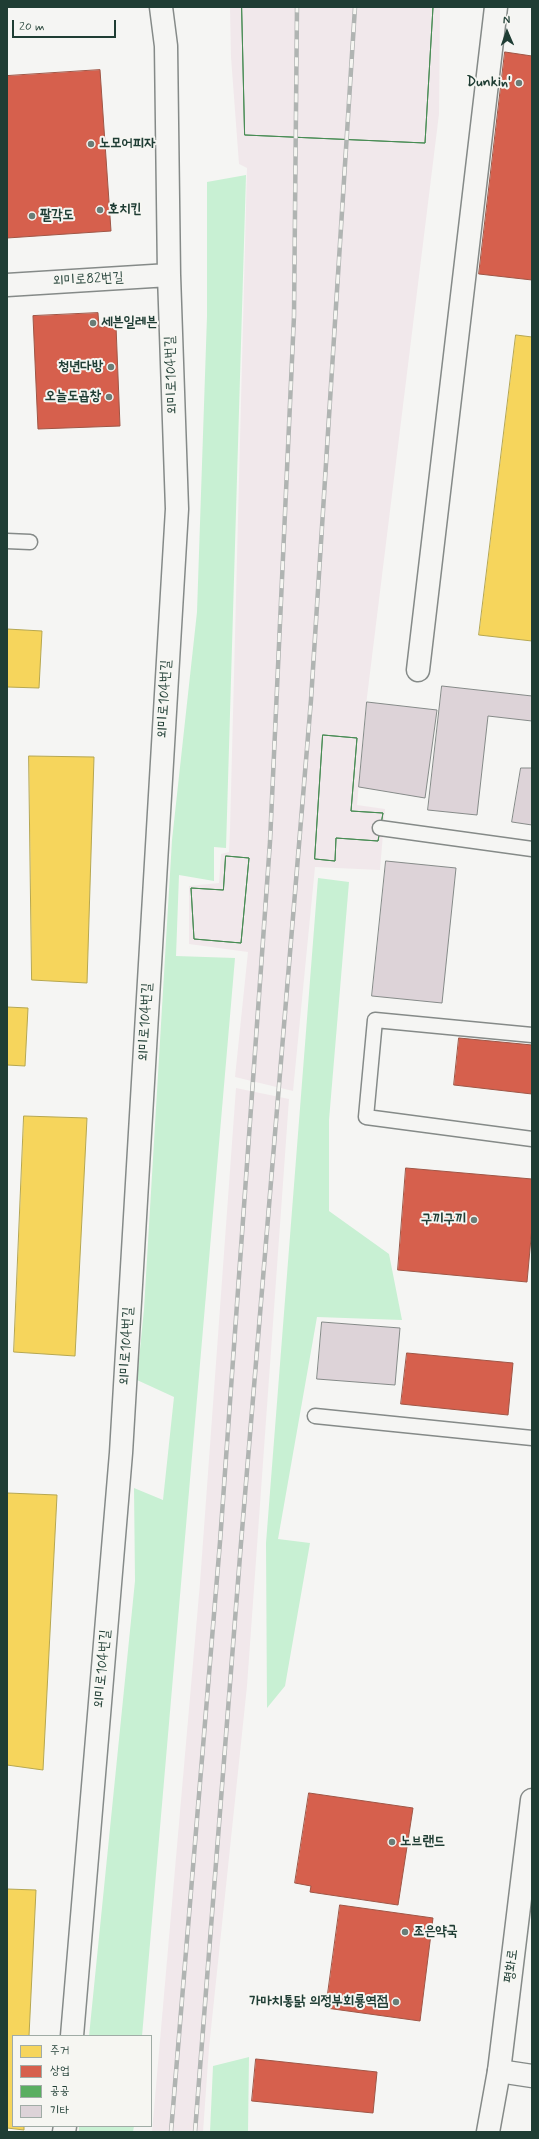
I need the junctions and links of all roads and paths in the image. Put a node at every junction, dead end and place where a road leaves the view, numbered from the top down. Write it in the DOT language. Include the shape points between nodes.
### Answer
graph roads {
  1 [pos="161,7"];
  2 [pos="496,7"];
  3 [pos="169,275"];
  4 [pos="7,284"];
  5 [pos="7,541"];
  6 [pos="30,542"];
  7 [pos="418,670"];
  8 [pos="380,828"];
  9 [pos="532,849"];
  10 [pos="532,1035"];
  11 [pos="532,1139"];
  12 [pos="315,1416"];
  13 [pos="532,1438"];
  14 [pos="532,1800"];
  15 [pos="72,2035"];
  16 [pos="499,2071"];
  17 [pos="532,2076"];
  18 [pos="488,2132"];
  1 -- 3 [label="street, 외미로104번길" via="166,46"];
  2 -- 7 [label="street"];
  3 -- 4 [label="street, 외미로82번길"];
  3 -- 15 [label="street, 외미로104번길" via="177,509 121,1452"];
  5 -- 6 [label="lane"];
  8 -- 9 [label="lane"];
  10 -- 11 [label="lane" via="375,1020 366,1117"];
  12 -- 13 [label="lane"];
  14 -- 16 [label="street, 평화로"];
  16 -- 17 [label="street"];
  16 -- 18 [label="street, 평화로"];
}
